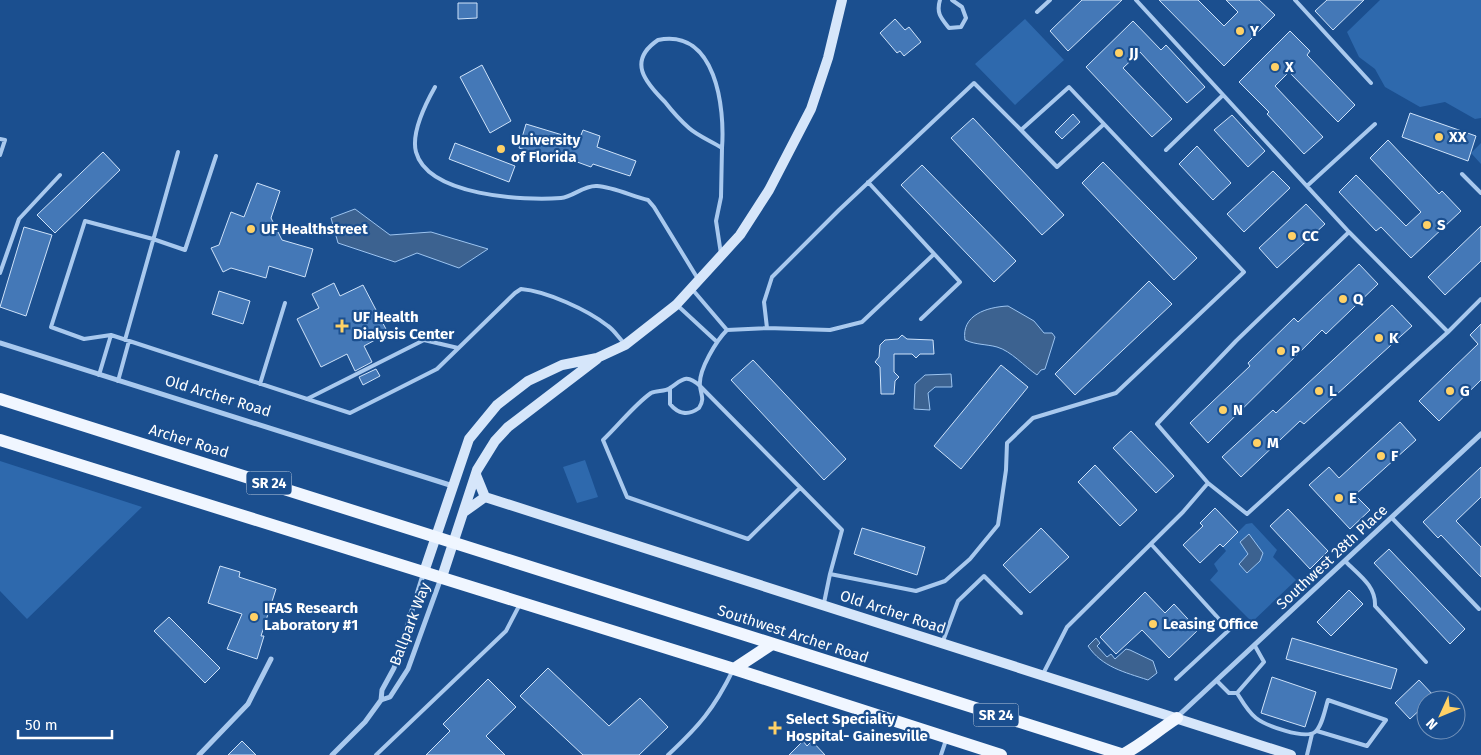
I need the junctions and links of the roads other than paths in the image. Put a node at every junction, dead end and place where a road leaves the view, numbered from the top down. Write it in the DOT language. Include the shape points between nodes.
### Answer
graph roads {
  1 [pos="842,0"];
  2 [pos="940,0"];
  3 [pos="952,0"];
  4 [pos="1050,0"];
  5 [pos="1136,0"];
  6 [pos="1295,0"];
  7 [pos="1037,12"];
  8 [pos="1371,83"];
  9 [pos="435,87"];
  10 [pos="1223,95"];
  11 [pos="1104,124"];
  12 [pos="1375,124"];
  13 [pos="1021,130"];
  14 [pos="0,139"];
  15 [pos="722,148"];
  16 [pos="1166,150"];
  17 [pos="178,152"];
  18 [pos="0,155"];
  19 [pos="216,156"];
  20 [pos="1462,174"];
  21 [pos="60,175"];
  22 [pos="868,182"];
  23 [pos="1307,186"];
  24 [pos="1481,193"];
  25 [pos="1349,232"];
  26 [pos="153,239"];
  27 [pos="934,254"];
  28 [pos="721,256"];
  29 [pos="0,273"];
  30 [pos="696,285"];
  31 [pos="1481,299"];
  32 [pos="285,303"];
  33 [pos="676,305"];
  34 [pos="921,319"];
  35 [pos="767,328"];
  36 [pos="727,330"];
  37 [pos="1448,332"];
  38 [pos="112,336"];
  39 [pos="127,341"];
  40 [pos="716,341"];
  41 [pos="0,343"];
  42 [pos="625,345"];
  43 [pos="458,348"];
  44 [pos="598,358"];
  45 [pos="100,375"];
  46 [pos="118,381"];
  47 [pos="260,384"];
  48 [pos="700,386"];
  49 [pos="670,389"];
  50 [pos="0,399"];
  51 [pos="307,399"];
  52 [pos="1481,434"];
  53 [pos="0,440"];
  54 [pos="476,475"];
  55 [pos="1208,483"];
  56 [pos="453,486"];
  57 [pos="800,488"];
  58 [pos="485,497"];
  59 [pos="464,512"];
  60 [pos="1392,518"];
  61 [pos="436,536"];
  62 [pos="454,542"];
  63 [pos="1151,544"];
  64 [pos="1346,562"];
  65 [pos="424,572"];
  66 [pos="830,574"];
  67 [pos="442,577"];
  68 [pos="520,602"];
  69 [pos="824,605"];
  70 [pos="1479,609"];
  71 [pos="1021,614"];
  72 [pos="772,644"];
  73 [pos="942,644"];
  74 [pos="1256,646"];
  75 [pos="271,659"];
  76 [pos="1426,662"];
  77 [pos="734,668"];
  78 [pos="1043,674"];
  79 [pos="1176,680"];
  80 [pos="1218,682"];
  81 [pos="1236,693"];
  82 [pos="382,700"];
  83 [pos="1177,718"];
  84 [pos="1317,731"];
  85 [pos="1312,734"];
  86 [pos="947,738"];
  87 [pos="199,755"];
  88 [pos="332,755"];
  89 [pos="376,755"];
  90 [pos="668,755"];
  91 [pos="941,755"];
  92 [pos="1001,755"];
  93 [pos="1123,755"];
  94 [pos="1291,755"];
  95 [pos="1307,755"];
  1 -- 28 [label="street" via="812,108 770,190 740,235"];
  2 -- 3 [label="lane" via="937,9 940,17 949,28 961,27 966,18 962,8"];
  4 -- 7 [label="lane"];
  5 -- 10 [label="lane"];
  6 -- 8 [label="lane"];
  9 -- 30 [label="lane" via="422,113 416,150 429,172 465,190 500,196 562,198 596,186 648,200"];
  10 -- 16 [label="lane"];
  10 -- 23 [label="lane"];
  11 -- 13 [label="lane" via="1057,167"];
  11 -- 13 [label="lane" via="1069,87"];
  11 -- 66 [label="lane" via="1244,272 1116,393 1033,418 1007,444 998,525 970,559 945,581 916,591"];
  12 -- 23 [label="lane"];
  13 -- 22 [label="lane" via="974,83"];
  14 -- 18 [label="lane" via="5,140"];
  15 -- 15 [label="lane" via="690,129 649,85 641,64 644,53 658,40 679,38 706,63 719,89"];
  15 -- 28 [label="lane" via="722,188 716,221"];
  17 -- 26 [label="lane"];
  19 -- 26 [label="lane" via="185,250"];
  20 -- 24 [label="lane"];
  21 -- 29 [label="lane" via="19,219"];
  22 -- 27 [label="lane"];
  22 -- 35 [label="lane" via="772,277 764,302"];
  23 -- 25 [label="lane"];
  25 -- 37 [label="lane"];
  25 -- 55 [label="lane" via="1236,341 1157,424"];
  26 -- 38 [label="lane" via="85,221 51,327 84,339"];
  26 -- 39 [label="lane"];
  27 -- 34 [label="lane" via="960,282"];
  27 -- 35 [label="lane" via="862,322 830,330"];
  28 -- 30 [label="street"];
  30 -- 33 [label="street"];
  30 -- 36 [label="lane"];
  31 -- 37 [label="lane"];
  32 -- 47 [label="lane"];
  33 -- 40 [label="lane"];
  33 -- 42 [label="street"];
  35 -- 36 [label="lane"];
  36 -- 40 [label="lane"];
  37 -- 55 [label="lane" via="1247,514"];
  38 -- 39 [label="lane"];
  38 -- 45 [label="lane"];
  39 -- 46 [label="lane"];
  39 -- 47 [label="lane"];
  40 -- 48 [label="lane"];
  41 -- 45 [label="street, Old Archer Road"];
  42 -- 43 [label="lane" via="609,326 591,316 562,301 521,289"];
  42 -- 44 [label="street"];
  43 -- 51 [label="lane" via="424,340"];
  43 -- 51 [label="lane" via="437,369 350,414"];
  44 -- 54 [label="street" via="508,427 485,455"];
  44 -- 56 [label="street" via="562,365 528,381 497,405 470,439"];
  45 -- 46 [label="street, Old Archer Road"];
  46 -- 56 [label="street, Old Archer Road"];
  47 -- 51 [label="lane"];
  48 -- 49 [label="lane" via="685,379 675,382"];
  48 -- 49 [label="lane" via="701,405 686,413 677,411 670,404"];
  48 -- 57 [label="lane"];
  49 -- 57 [label="lane" via="650,394 603,440 627,497 748,539"];
  50 -- 61 [label="main road, Archer Road / SR 24"];
  52 -- 60 [label="street, Southwest 28th Place"];
  53 -- 65 [label="main road, SR 24"];
  54 -- 58 [label="street"];
  54 -- 59 [label="street"];
  55 -- 63 [label="lane"];
  56 -- 61 [label="street"];
  57 -- 66 [label="lane" via="842,530"];
  58 -- 59 [label="street"];
  58 -- 69 [label="street, Old Archer Road"];
  59 -- 62 [label="street"];
  60 -- 64 [label="street, Southwest 28th Place"];
  60 -- 70 [label="lane"];
  61 -- 62 [label="main road, Archer Road / SR 24"];
  61 -- 65 [label="street"];
  62 -- 67 [label="street"];
  62 -- 72 [label="main road, Southwest Archer Road / SR 24"];
  63 -- 78 [label="lane" via="1067,627"];
  63 -- 79 [label="lane" via="1229,630"];
  64 -- 74 [label="street, Southwest 28th Place"];
  64 -- 76 [label="lane" via="1373,590 1375,606"];
  65 -- 67 [label="main road, SR 24"];
  65 -- 82 [label="street, Ballpark Way" via="394,668 382,690"];
  66 -- 69 [label="lane"];
  67 -- 68 [label="main road, SR 24"];
  67 -- 82 [label="street, Ballpark Way" via="408,669 390,698"];
  68 -- 77 [label="main road, SR 24"];
  68 -- 89 [label="lane" via="506,631"];
  69 -- 73 [label="street, Old Archer Road"];
  71 -- 73 [label="lane" via="984,576 953,609"];
  72 -- 77 [label="main road"];
  72 -- 93 [label="main road, Southwest Archer Road / SR 24"];
  73 -- 78 [label="street, Old Archer Road"];
  74 -- 80 [label="street, Southwest 28th Place"];
  74 -- 81 [label="lane" via="1264,662"];
  75 -- 87 [label="street" via="248,704"];
  77 -- 86 [label="main road, SR 24"];
  77 -- 90 [label="lane" via="719,700 702,723"];
  78 -- 83 [label="street, Old Archer Road"];
  80 -- 81 [label="lane" via="1229,693"];
  80 -- 83 [label="street, Southwest 28th Place"];
  81 -- 85 [label="lane" via="1260,721 1300,734"];
  82 -- 88 [label="street, Ballpark Way"];
  83 -- 93 [label="main road" via="1152,734 1141,746"];
  83 -- 94 [label="street, Old Archer Road"];
  84 -- 84 [label="lane" via="1328,700 1386,720 1367,746"];
  84 -- 85 [label="lane"];
  85 -- 95 [label="lane"];
  86 -- 91 [label="lane"];
  86 -- 92 [label="main road, SR 24"];
}
